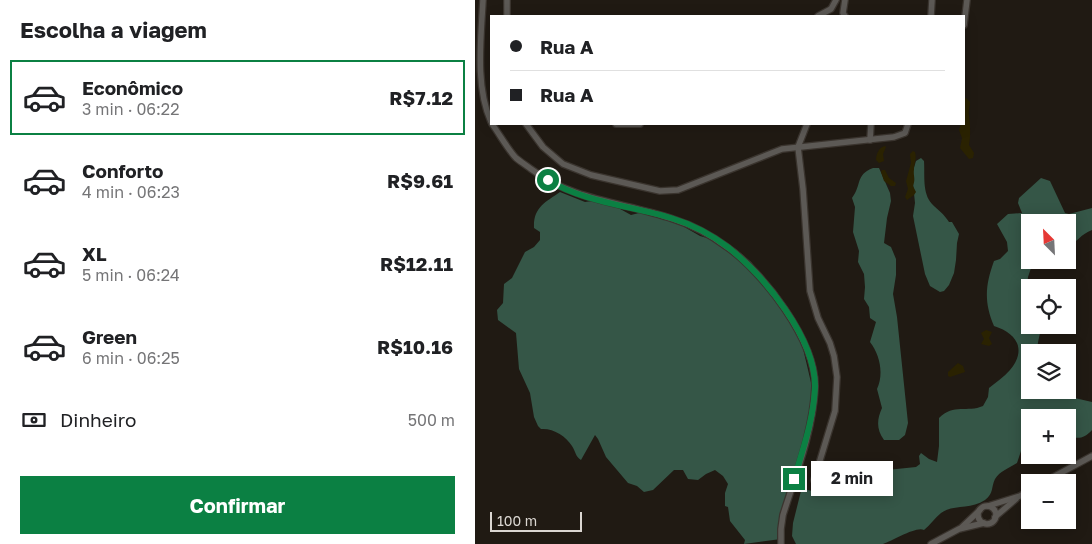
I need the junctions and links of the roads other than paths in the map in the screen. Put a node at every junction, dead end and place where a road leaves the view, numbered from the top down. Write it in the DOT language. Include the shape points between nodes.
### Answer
graph roads {
  1 [pos="483,0"];
  2 [pos="507,0"];
  3 [pos="836,0"];
  4 [pos="845,0"];
  5 [pos="932,0"];
  6 [pos="967,0"];
  7 [pos="831,9"];
  8 [pos="507,15"];
  9 [pos="820,15"];
  10 [pos="844,15"];
  11 [pos="931,15"];
  12 [pos="965,17"];
  13 [pos="490,117"];
  14 [pos="493,125"];
  15 [pos="527,125"];
  16 [pos="807,125"];
  17 [pos="871,125"];
  18 [pos="908,125"];
  19 [pos="870,140"];
  20 [pos="798,147"];
  21 [pos="1092,456"];
  22 [pos="1059,474"];
  23 [pos="814,480"];
  24 [pos="1020,496"];
  25 [pos="988,506"];
  26 [pos="980,510"];
  27 [pos="995,517"];
  28 [pos="984,523"];
  29 [pos="959,529"];
  30 [pos="781,544"];
  31 [pos="931,544"];
  1 -- 13 [label="street" via="480,63 482,92"];
  2 -- 8 [label="street"];
  3 -- 7 [label="street"];
  4 -- 10 [label="street"];
  5 -- 11 [label="street"];
  6 -- 12 [label="street"];
  7 -- 9 [label="street"];
  7 -- 10 [label="street"];
  14 -- 30 [label="street" via="517,158 556,186 673,219 702,231 729,248 768,285 803,337 811,359 815,386 811,424 783,515"];
  15 -- 20 [label="street" via="543,148 563,164 591,175 659,190 678,190 782,149"];
  16 -- 20 [label="street"];
  17 -- 19 [label="street"];
  18 -- 19 [label="street" via="905,133"];
  19 -- 20 [label="street"];
  20 -- 23 [label="street" via="810,291 832,350 837,377 835,411"];
  21 -- 22 [label="street"];
  24 -- 25 [label="street"];
  24 -- 27 [label="street"];
  25 -- 26 [label="street"];
  25 -- 27 [label="street" via="995,511"];
  26 -- 28 [label="street" via="979,519"];
  26 -- 29 [label="street"];
  27 -- 28 [label="street" via="992,522"];
  28 -- 29 [label="street"];
  29 -- 31 [label="street"];
}
